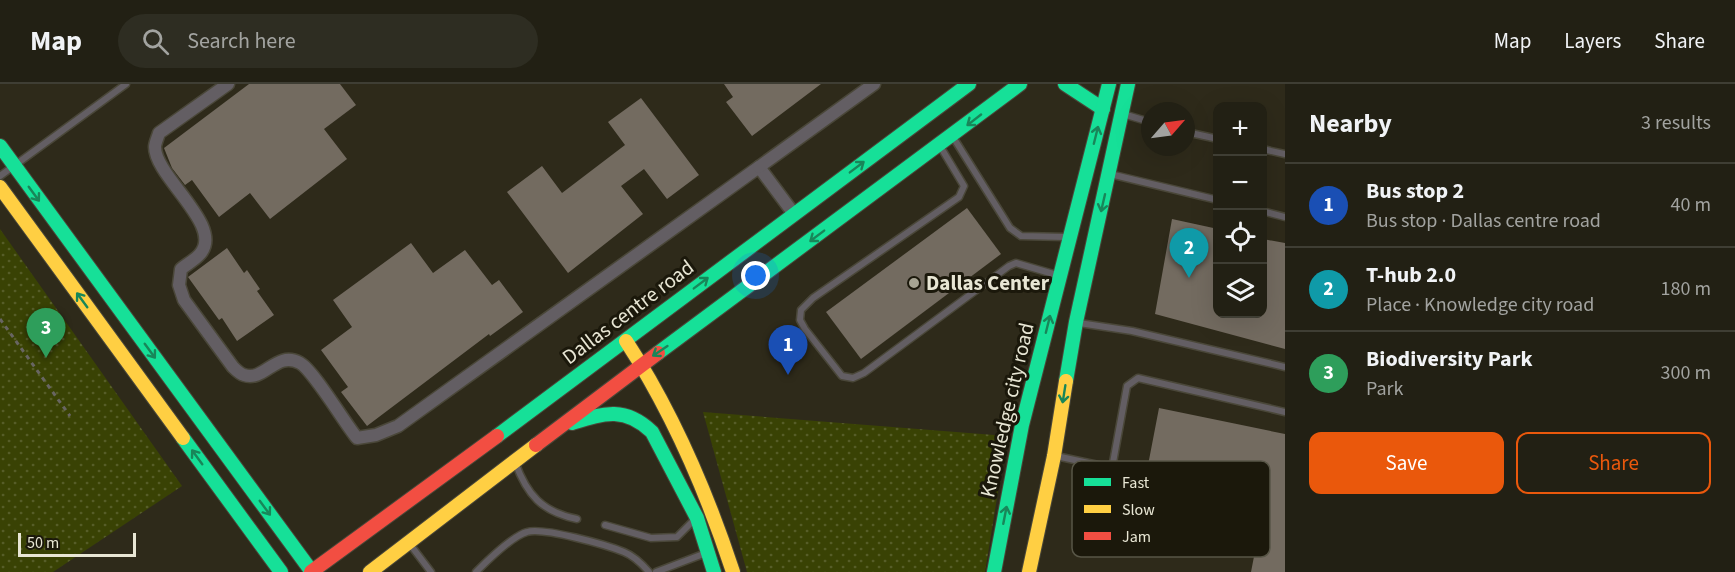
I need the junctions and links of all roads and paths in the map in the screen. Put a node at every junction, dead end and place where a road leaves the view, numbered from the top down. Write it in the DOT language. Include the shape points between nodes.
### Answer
graph roads {
  1 [pos="126,84"];
  2 [pos="228,84"];
  3 [pos="874,84"];
  4 [pos="969,84"];
  5 [pos="1020,84"];
  6 [pos="1065,84"];
  7 [pos="1109,84"];
  8 [pos="1128,84"];
  9 [pos="1103,109"];
  10 [pos="1123,114"];
  11 [pos="1141,119"];
  12 [pos="1195,134"];
  13 [pos="953,136"];
  14 [pos="1213,138"];
  15 [pos="0,146"];
  16 [pos="940,146"];
  17 [pos="1267,150"];
  18 [pos="1285,154"];
  19 [pos="13,165"];
  20 [pos="759,167"];
  21 [pos="1109,174"];
  22 [pos="0,176"];
  23 [pos="0,187"];
  24 [pos="1213,199"];
  25 [pos="1267,213"];
  26 [pos="794,214"];
  27 [pos="1285,217"];
  28 [pos="1070,237"];
  29 [pos="1060,276"];
  30 [pos="0,319"];
  31 [pos="1076,322"];
  32 [pos="626,340"];
  33 [pos="642,364"];
  34 [pos="1285,367"];
  35 [pos="1285,412"];
  36 [pos="70,416"];
  37 [pos="562,426"];
  38 [pos="1054,456"];
  39 [pos="515,461"];
  40 [pos="1078,461"];
  41 [pos="1113,461"];
  42 [pos="697,518"];
  43 [pos="577,519"];
  44 [pos="605,525"];
  45 [pos="408,543"];
  46 [pos="708,552"];
  47 [pos="281,572"];
  48 [pos="312,572"];
  49 [pos="370,572"];
  50 [pos="431,572"];
  51 [pos="476,572"];
  52 [pos="649,572"];
  53 [pos="656,572"];
  54 [pos="714,572"];
  55 [pos="733,572"];
  56 [pos="994,572"];
  57 [pos="1029,572"];
  1 -- 19 [label="lane"];
  2 -- 20 [label="street" via="159,134 154,146 159,162 204,229 201,253 181,269 179,285 184,300 232,367 244,375 257,375 286,359 301,363 357,438 398,426"];
  3 -- 20 [label="street"];
  26 -- 4 [label="street, Dallas centre road, one-way"];
  5 -- 13 [label="street, one-way"];
  6 -- 9 [label="street"];
  7 -- 9 [label="street, Knowledge city road"];
  8 -- 10 [label="street"];
  28 -- 9 [label="street, Knowledge city road, one-way"];
  10 -- 11 [label="lane"];
  10 -- 21 [label="street"];
  12 -- 14 [label="lane"];
  13 -- 16 [label="street"];
  13 -- 28 [label="lane" via="1010,228 1021,236"];
  15 -- 19 [label="street"];
  16 -- 29 [label="lane" via="964,186 959,197 801,310 800,320 805,329 842,376 853,378 864,373 1009,266 1016,263"];
  16 -- 33 [label="street, one-way"];
  17 -- 18 [label="lane"];
  19 -- 22 [label="lane"];
  19 -- 48 [label="street, one-way"];
  20 -- 26 [label="street"];
  21 -- 24 [label="lane"];
  21 -- 31 [label="street, one-way"];
  47 -- 23 [label="street, one-way"];
  25 -- 27 [label="lane"];
  32 -- 26 [label="street, Dallas centre road, one-way"];
  28 -- 29 [label="street, Knowledge city road"];
  56 -- 29 [label="street, Knowledge city road, one-way" via="1022,425"];
  30 -- 36 [label="path"];
  31 -- 34 [label="lane"];
  31 -- 38 [label="street, one-way"];
  32 -- 33 [label="street"];
  32 -- 48 [label="street, Dallas centre road"];
  33 -- 37 [label="street"];
  33 -- 55 [label="street" via="704,489"];
  35 -- 41 [label="lane" via="1138,378 1127,386"];
  37 -- 39 [label="street"];
  37 -- 42 [label="street" via="620,412 644,423"];
  38 -- 40 [label="lane"];
  38 -- 57 [label="street"];
  39 -- 43 [label="lane" via="530,494 559,515"];
  39 -- 45 [label="street"];
  42 -- 44 [label="lane" via="677,537 651,538"];
  42 -- 46 [label="street"];
  45 -- 49 [label="street"];
  45 -- 50 [label="lane"];
  46 -- 53 [label="lane"];
  46 -- 54 [label="street"];
  51 -- 52 [label="lane" via="513,540 527,532 541,531 624,552"];
}
